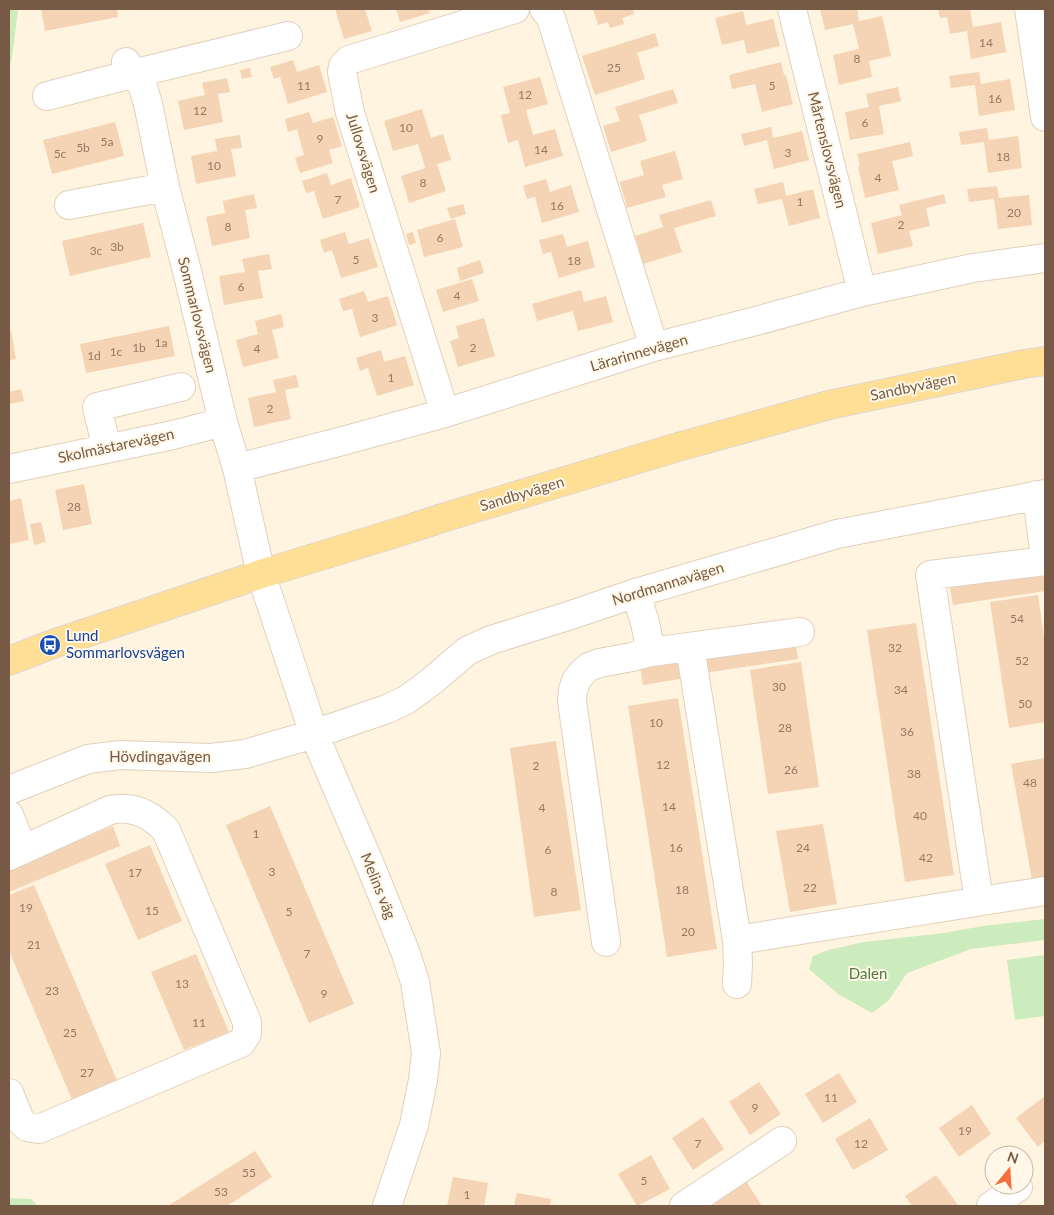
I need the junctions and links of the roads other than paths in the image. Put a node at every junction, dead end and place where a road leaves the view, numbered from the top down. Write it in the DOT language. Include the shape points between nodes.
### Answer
graph roads {
  1 [pos="514,9"];
  2 [pos="544,9"];
  3 [pos="792,9"];
  4 [pos="1029,9"];
  5 [pos="288,36"];
  6 [pos="129,68"];
  7 [pos="47,96"];
  8 [pos="1045,117"];
  9 [pos="165,187"];
  10 [pos="69,205"];
  11 [pos="1045,258"];
  12 [pos="862,292"];
  13 [pos="654,347"];
  14 [pos="1045,361"];
  15 [pos="181,387"];
  16 [pos="445,413"];
  17 [pos="223,422"];
  18 [pos="107,449"];
  19 [pos="237,468"];
  20 [pos="9,469"];
  21 [pos="1041,494"];
  22 [pos="1045,559"];
  23 [pos="261,574"];
  24 [pos="636,593"];
  25 [pos="800,632"];
  26 [pos="690,647"];
  27 [pos="651,652"];
  28 [pos="9,660"];
  29 [pos="314,734"];
  30 [pos="9,790"];
  31 [pos="9,815"];
  32 [pos="16,853"];
  33 [pos="1045,891"];
  34 [pos="979,902"];
  35 [pos="737,940"];
  36 [pos="606,942"];
  37 [pos="737,984"];
  38 [pos="9,1094"];
  39 [pos="782,1141"];
  40 [pos="1007,1195"];
  41 [pos="387,1206"];
  42 [pos="684,1206"];
  43 [pos="991,1206"];
  1 -- 16 [label="street, Jullovsvägen" via="361,56 343,66 342,78 350,113"];
  2 -- 13 [label="street" via="550,18"];
  3 -- 12 [label="street, Mårtenslovsvägen"];
  4 -- 8 [label="street"];
  5 -- 6 [label="street"];
  6 -- 7 [label="street"];
  6 -- 9 [label="street, Sommarlovsvägen" via="142,84"];
  9 -- 10 [label="street"];
  9 -- 17 [label="street, Sommarlovsvägen"];
  11 -- 12 [label="street, Lärarinnevägen" via="973,268"];
  12 -- 13 [label="street, Lärarinnevägen"];
  13 -- 16 [label="street, Lärarinnevägen"];
  14 -- 23 [label="main road, Sandbyvägen" via="829,404"];
  15 -- 18 [label="street" via="97,407"];
  16 -- 19 [label="street, Lärarinnevägen"];
  17 -- 18 [label="street, Skolmästarevägen"];
  17 -- 19 [label="street, Sommarlovsvägen"];
  18 -- 20 [label="street, Skolmästarevägen"];
  19 -- 23 [label="street, Sommarlovsvägen"];
  21 -- 22 [label="street"];
  21 -- 24 [label="street, Nordmannavägen" via="837,534"];
  22 -- 34 [label="street" via="930,576"];
  23 -- 28 [label="main road, Sandbyvägen"];
  23 -- 29 [label="street, Melins väg"];
  24 -- 27 [label="street"];
  24 -- 29 [label="street, Nordmannavägen" via="491,640 467,651 406,700"];
  25 -- 26 [label="street"];
  26 -- 27 [label="street"];
  26 -- 35 [label="street"];
  27 -- 36 [label="street" via="589,667 576,681 572,701"];
  29 -- 30 [label="street, Hövdingavägen" via="245,754 211,758 120,755 88,759"];
  29 -- 41 [label="street, Melins väg" via="405,951 415,982 422,1025 426,1053 421,1089 414,1125"];
  31 -- 32 [label="street"];
  32 -- 38 [label="street" via="110,810 127,809 157,821 170,839 247,1022 247,1034 241,1043 39,1129 27,1127 20,1120"];
  33 -- 34 [label="street"];
  34 -- 35 [label="street"];
  35 -- 37 [label="street"];
  39 -- 42 [label="street"];
  40 -- 43 [label="street"];
}
